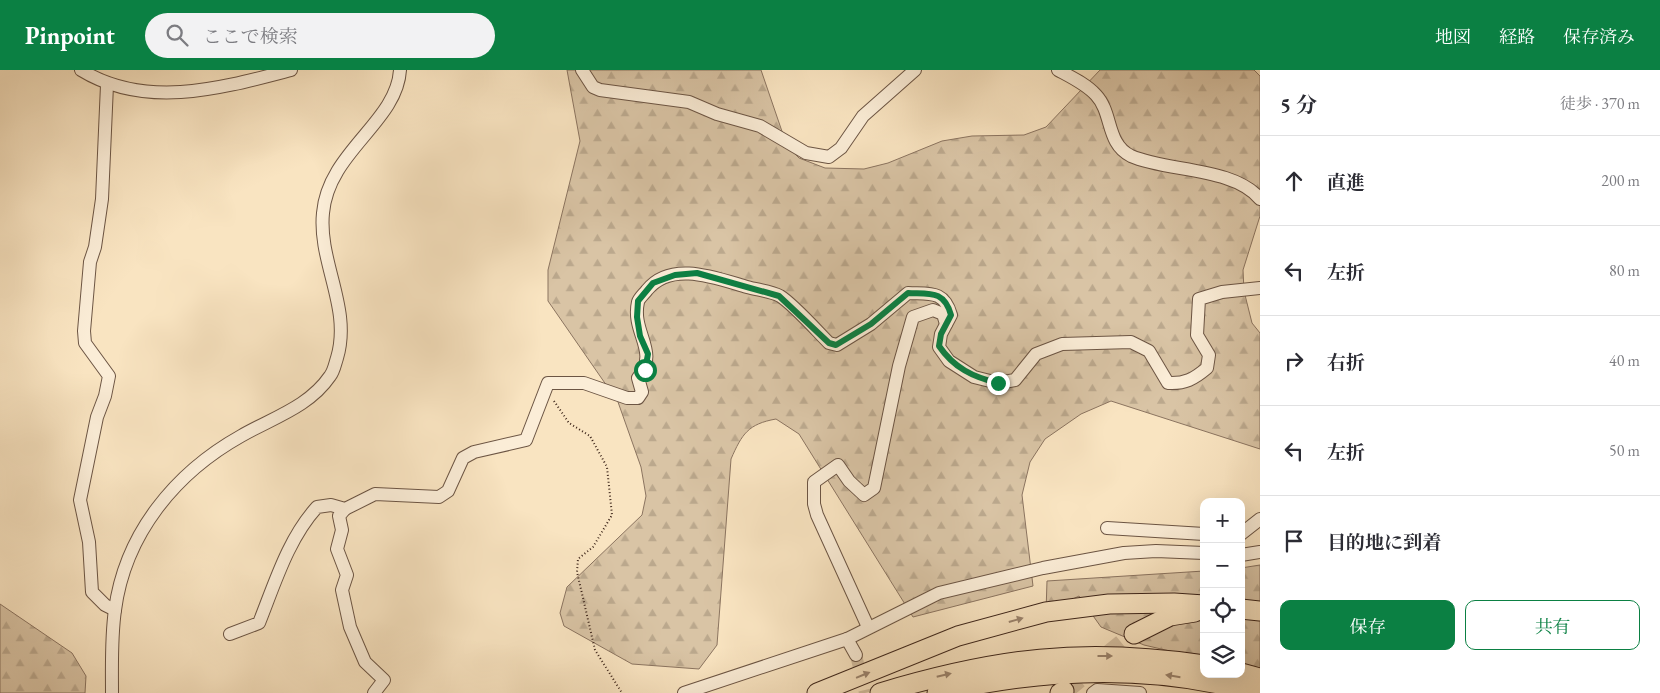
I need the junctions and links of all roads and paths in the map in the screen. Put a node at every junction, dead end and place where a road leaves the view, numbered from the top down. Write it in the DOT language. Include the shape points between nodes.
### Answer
graph roads {
  1 [pos="81,70"];
  2 [pos="291,70"];
  3 [pos="400,70"];
  4 [pos="582,70"];
  5 [pos="915,70"];
  6 [pos="1058,70"];
  7 [pos="108,85"];
  8 [pos="1260,199"];
  9 [pos="1260,288"];
  10 [pos="946,324"];
  11 [pos="548,383"];
  12 [pos="344,509"];
  13 [pos="1260,519"];
  14 [pos="1107,528"];
  15 [pos="1245,531"];
  16 [pos="1200,534"];
  17 [pos="1260,552"];
  18 [pos="1200,553"];
  19 [pos="1245,554"];
  20 [pos="1200,605"];
  21 [pos="1245,609"];
  22 [pos="115,610"];
  23 [pos="1260,611"];
  24 [pos="1200,612"];
  25 [pos="1245,615"];
  26 [pos="1260,615"];
  27 [pos="868,627"];
  28 [pos="230,634"];
  29 [pos="1134,634"];
  30 [pos="847,639"];
  31 [pos="856,655"];
  32 [pos="1200,665"];
  33 [pos="1245,674"];
  34 [pos="1260,678"];
  35 [pos="112,693"];
  36 [pos="374,693"];
  37 [pos="622,693"];
  38 [pos="684,693"];
  39 [pos="818,693"];
  40 [pos="880,693"];
  41 [pos="938,693"];
  42 [pos="1093,693"];
  43 [pos="1140,693"];
  44 [pos="1255,693"];
  1 -- 7 [label="street"];
  2 -- 7 [label="street" via="198,92 140,91"];
  3 -- 22 [label="street" via="391,101 340,165 327,191 322,214 323,237 341,315 340,346 332,374 301,404 208,457 158,504 124,569"];
  4 -- 5 [label="street" via="593,87 600,90 689,102 760,126 806,153 830,157 841,148 863,116"];
  6 -- 8 [label="street" via="1097,95 1121,150 1145,161 1222,178 1250,189"];
  7 -- 22 [label="street" via="102,199 90,262 84,331 85,343 109,376 80,500 89,542 92,592"];
  9 -- 10 [label="street" via="1222,292 1198,299 1196,334 1209,356 1206,368 1181,384 1168,383 1149,351 1131,342 1062,344 1036,354 1015,380 998,383 974,377 949,361 939,346"];
  10 -- 11 [label="street" via="951,315 948,302 943,297 908,293 871,324 836,345 829,343 779,296 697,273 675,275 653,283 638,301 640,336 648,354 645,370 638,378 642,392 638,398 626,398 584,383"];
  10 -- 27 [label="street" via="943,314 933,310 913,317 899,366 874,488 864,495 838,465 814,482 817,515"];
  11 -- 12 [label="street" via="526,440 474,452 463,458 448,491 439,497 375,494"];
  11 -- 37 [label="path" via="551,397 569,423 590,436 607,467 612,515 593,547 578,559 577,572 596,650"];
  12 -- 28 [label="street" via="331,505 317,507 294,538 259,623"];
  12 -- 36 [label="street" via="340,516 342,530 337,549 347,575 342,590 350,627 365,662 384,680"];
  13 -- 15 [label="street"];
  14 -- 16 [label="street"];
  17 -- 19 [label="street"];
  18 -- 27 [label="street" via="1124,553 1043,568 939,593"];
  39 -- 20 [label="highway, one-way" via="958,636 1046,612 1109,604"];
  21 -- 23 [label="highway"];
  22 -- 35 [label="street"];
  24 -- 29 [label="highway" via="1170,616"];
  25 -- 26 [label="highway"];
  27 -- 30 [label="street"];
  30 -- 31 [label="street"];
  30 -- 38 [label="street"];
  40 -- 32 [label="highway, one-way" via="972,668 1038,658 1114,656"];
  33 -- 34 [label="highway"];
  44 -- 41 [label="highway, one-way" via="1210,682 1113,671 1006,678"];
  42 -- 43 [label="street" via="1097,690"];
}
